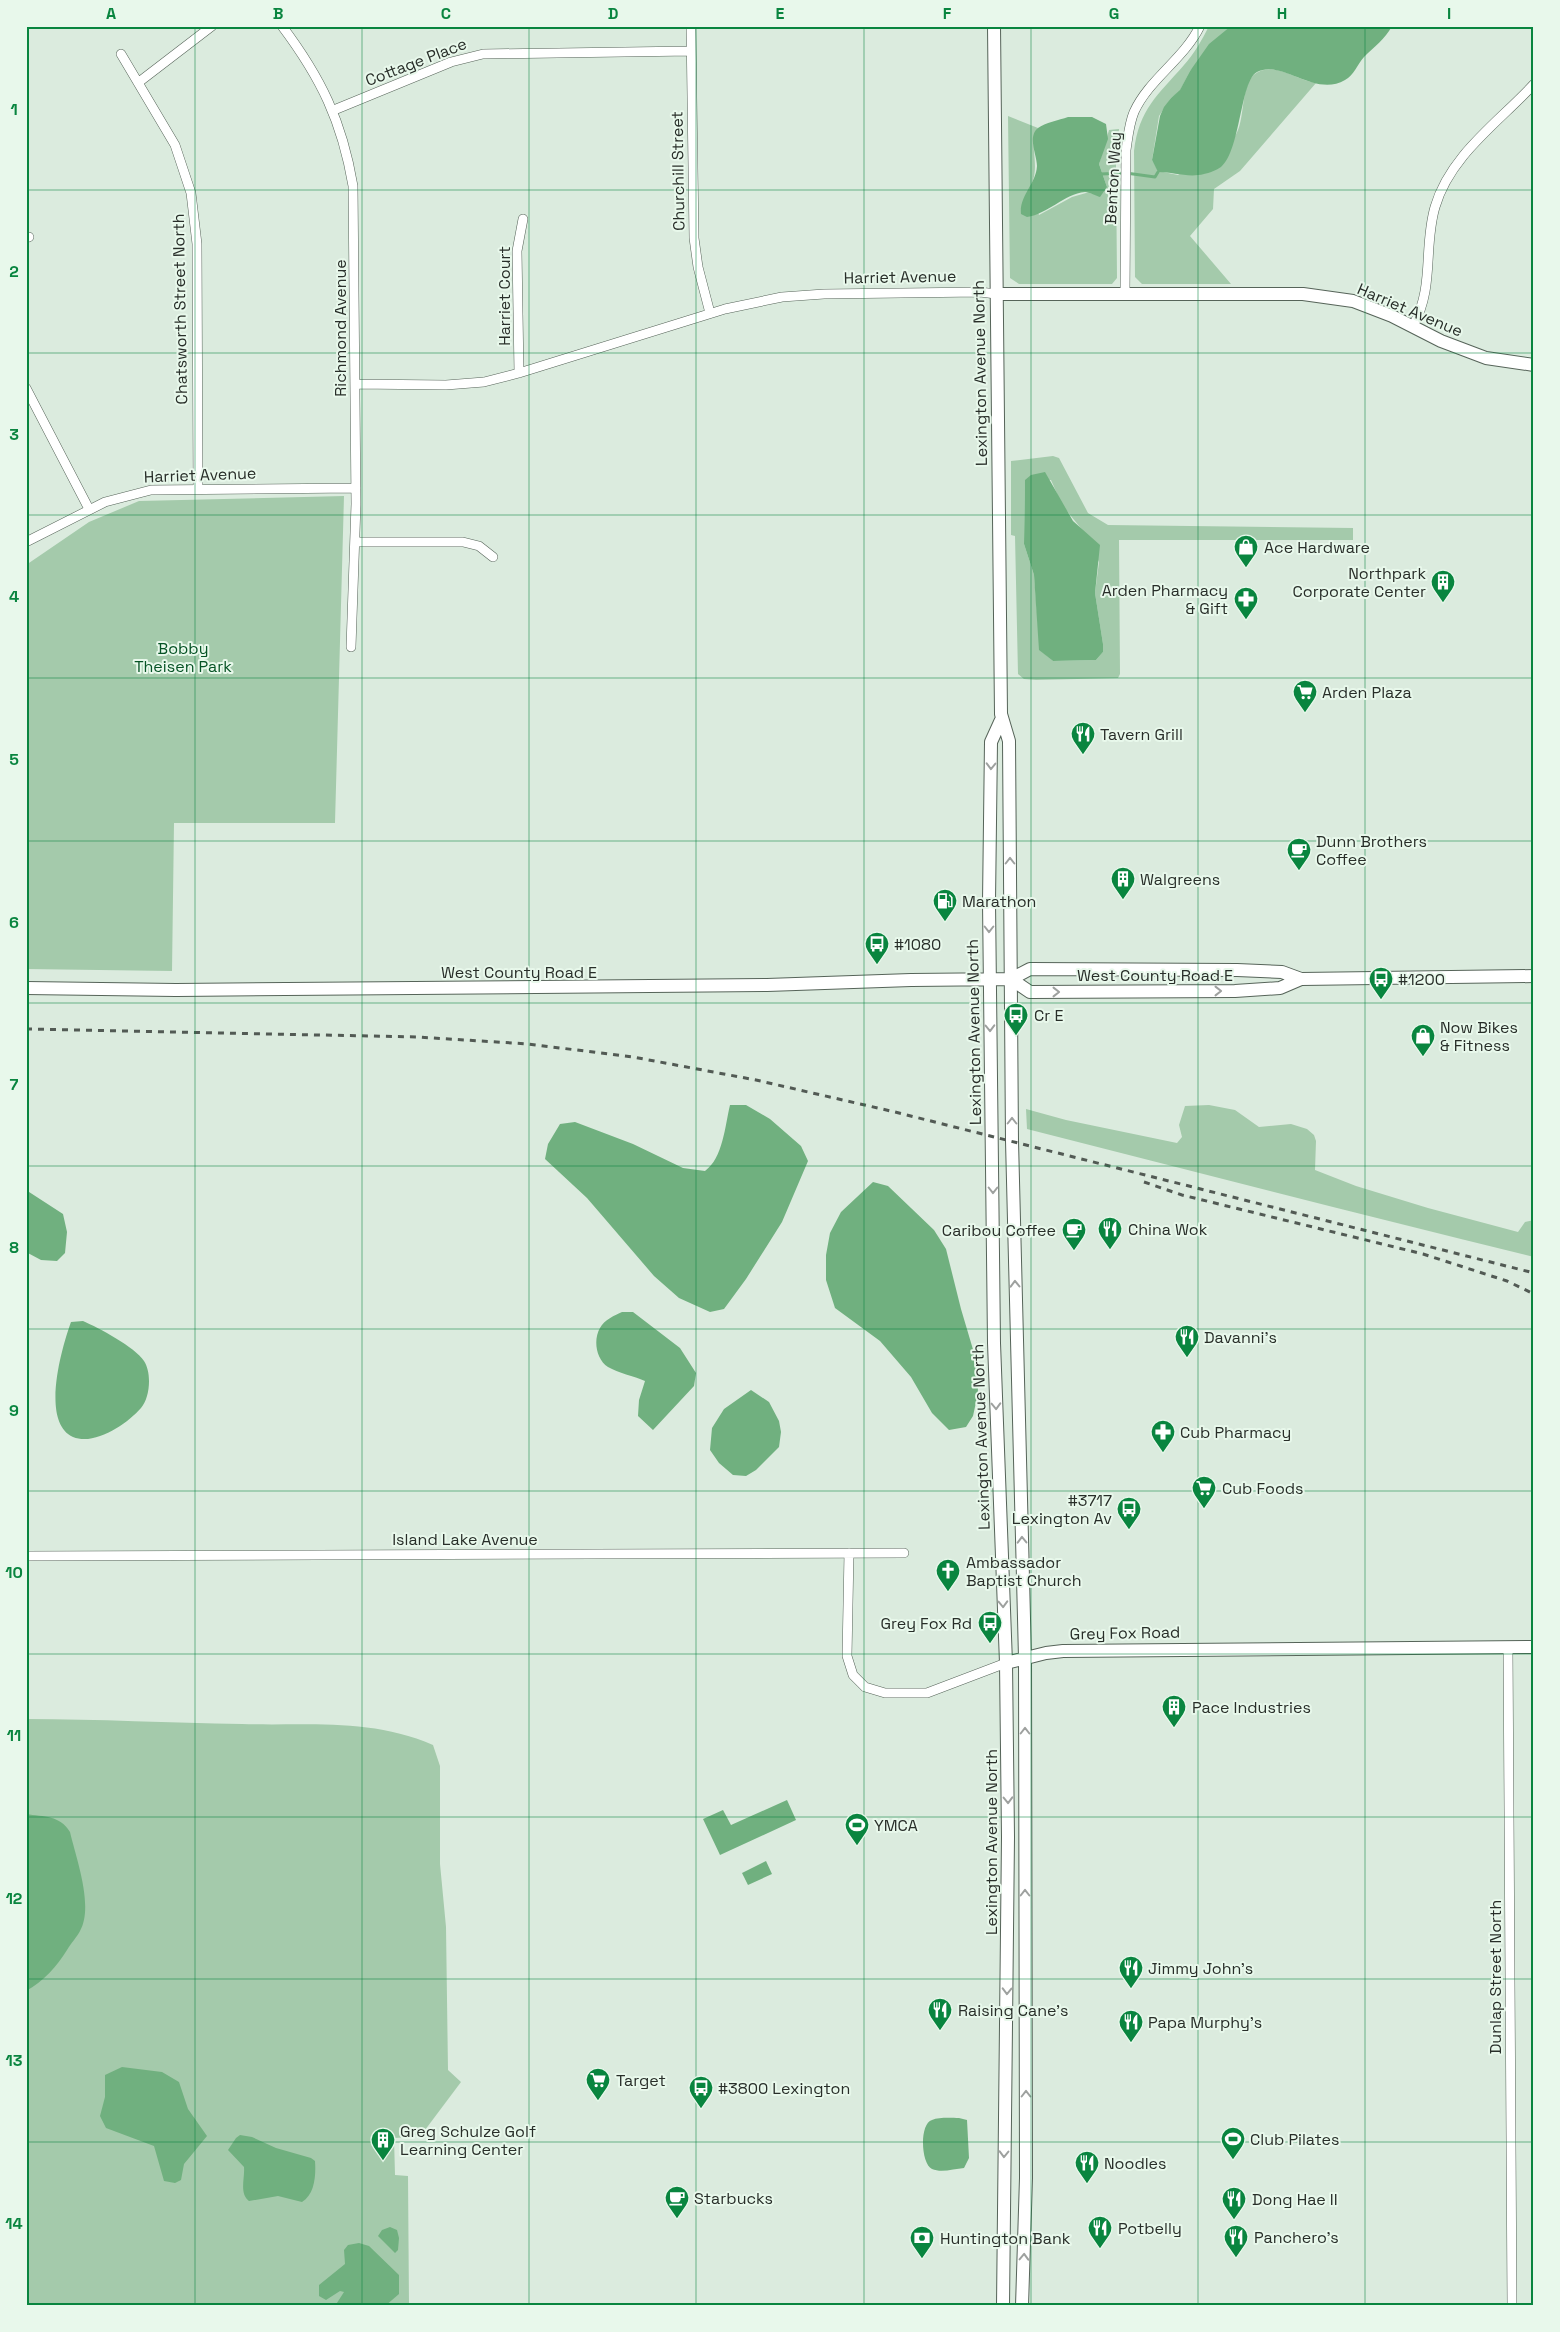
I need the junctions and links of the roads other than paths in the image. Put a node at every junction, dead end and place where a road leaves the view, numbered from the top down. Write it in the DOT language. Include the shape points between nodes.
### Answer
graph roads {
  1 [pos="212,26"];
  2 [pos="282,26"];
  3 [pos="691,26"];
  4 [pos="994,26"];
  5 [pos="1200,26"];
  6 [pos="691,51"];
  7 [pos="121,54"];
  8 [pos="139,82"];
  9 [pos="1534,84"];
  10 [pos="334,110"];
  11 [pos="523,219"];
  12 [pos="996,294"];
  13 [pos="1125,294"];
  14 [pos="710,313"];
  15 [pos="1413,326"];
  16 [pos="1534,365"];
  17 [pos="519,374"];
  18 [pos="355,384"];
  19 [pos="26,388"];
  20 [pos="356,488"];
  21 [pos="198,489"];
  22 [pos="89,509"];
  23 [pos="26,542"];
  24 [pos="355,542"];
  25 [pos="493,556"];
  26 [pos="351,647"];
  27 [pos="1001,720"];
  28 [pos="1534,976"];
  29 [pos="989,979"];
  30 [pos="1011,979"];
  31 [pos="1302,979"];
  32 [pos="26,988"];
  33 [pos="849,1553"];
  34 [pos="904,1553"];
  35 [pos="26,1556"];
  36 [pos="1508,1647"];
  37 [pos="1534,1647"];
  38 [pos="1025,1658"];
  39 [pos="1006,1664"];
  40 [pos="1003,2306"];
  41 [pos="1022,2306"];
  42 [pos="1512,2306"];
  1 -- 8 [label="street"];
  2 -- 10 [label="street, Richmond Avenue" via="310,64"];
  3 -- 6 [label="street, Churchill Street"];
  4 -- 12 [label="main road, Lexington Avenue North"];
  5 -- 13 [label="street, Benton Way" via="1141,100 1128,132"];
  6 -- 10 [label="street, Cottage Place" via="483,54 451,62"];
  6 -- 14 [label="street, Churchill Street" via="694,238"];
  7 -- 8 [label="street, Chatsworth Street North"];
  8 -- 21 [label="street, Chatsworth Street North" via="175,145 191,193 195,218"];
  9 -- 15 [label="street" via="1470,148 1442,188 1430,228 1427,288"];
  10 -- 18 [label="street, Richmond Avenue" via="353,186"];
  11 -- 17 [label="street, Harriet Court" via="516,251"];
  12 -- 13 [label="main road, Harriet Avenue"];
  12 -- 14 [label="street, Harriet Avenue" via="810,294 754,301"];
  12 -- 27 [label="main road, Lexington Avenue North"];
  13 -- 15 [label="main road, Harriet Avenue" via="1329,296 1374,308"];
  14 -- 17 [label="street, Harriet Avenue"];
  15 -- 16 [label="main road, Harriet Avenue" via="1486,358"];
  17 -- 18 [label="street, Harriet Avenue" via="464,385"];
  18 -- 20 [label="street, Richmond Avenue"];
  19 -- 22 [label="street"];
  20 -- 21 [label="street, Harriet Avenue"];
  20 -- 24 [label="street, Richmond Avenue"];
  21 -- 22 [label="street, Harriet Avenue" via="135,493"];
  22 -- 23 [label="street, Harriet Avenue"];
  24 -- 25 [label="street" via="464,542 479,546"];
  24 -- 26 [label="street, Richmond Avenue"];
  27 -- 29 [label="main road, Lexington Avenue North, one-way" via="991,742"];
  30 -- 27 [label="main road, Lexington Avenue North, one-way" via="1009,741"];
  28 -- 31 [label="main road, West County Road E"];
  29 -- 30 [label="main road, West County Road E"];
  29 -- 32 [label="main road, West County Road E" via="528,988"];
  29 -- 39 [label="main road, Lexington Avenue North, one-way" via="994,1343"];
  30 -- 31 [label="main road, West County Road E" via="1030,969 1066,969 1237,970 1282,972"];
  30 -- 31 [label="main road, West County Road E, one-way" via="1030,992 1244,991 1280,988"];
  38 -- 30 [label="main road, Lexington Avenue North, one-way"];
  33 -- 34 [label="street, Island Lake Avenue"];
  33 -- 35 [label="street, Island Lake Avenue"];
  33 -- 39 [label="street, Grey Fox Road" via="847,1656 852,1675 865,1687 884,1693 928,1693"];
  36 -- 37 [label="main road, Grey Fox Road"];
  36 -- 38 [label="main road, Grey Fox Road" via="1082,1650 1046,1652"];
  36 -- 42 [label="street, Dunlap Street North"];
  38 -- 39 [label="main road, Grey Fox Road"];
  41 -- 38 [label="main road, Lexington Avenue North, one-way" via="1026,2178"];
  39 -- 40 [label="main road, Lexington Avenue North, one-way" via="1008,1942"];
}
